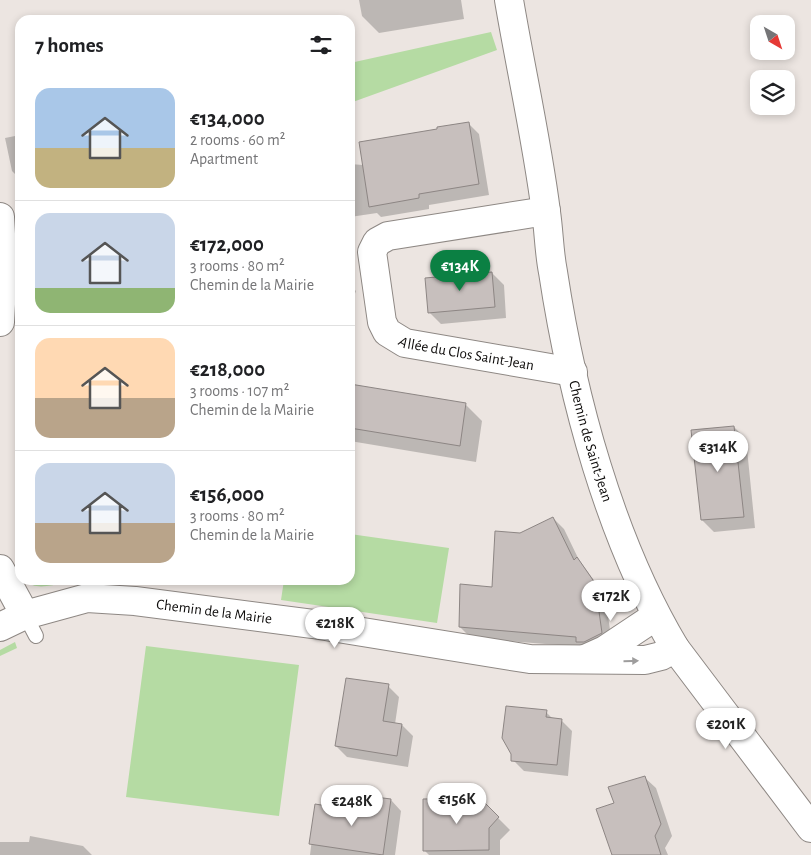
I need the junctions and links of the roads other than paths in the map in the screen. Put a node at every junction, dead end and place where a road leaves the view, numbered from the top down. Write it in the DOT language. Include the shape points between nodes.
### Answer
graph roads {
  1 [pos="509,0"];
  2 [pos="546,211"];
  3 [pos="0,217"];
  4 [pos="0,322"];
  5 [pos="573,372"];
  6 [pos="0,569"];
  7 [pos="656,616"];
  8 [pos="30,626"];
  9 [pos="0,627"];
  10 [pos="675,648"];
  11 [pos="584,659"];
  12 [pos="811,828"];
  1 -- 2 [label="street, Chemin de Saint-Jean"];
  2 -- 5 [label="street, Chemin de Saint-Jean" via="552,271"];
  2 -- 5 [label="street, Allée du Clos Saint-Jean" via="388,236 377,242 372,252 382,322 387,332 405,343"];
  3 -- 4 [label="street" via="3,268"];
  5 -- 7 [label="street, Chemin de Saint-Jean" via="612,509"];
  6 -- 8 [label="street"];
  7 -- 10 [label="street, Chemin de Saint-Jean"];
  7 -- 11 [label="street, Chemin de la Mairie" via="605,650"];
  8 -- 9 [label="street, Chemin de la Mairie"];
  8 -- 11 [label="street, Chemin de la Mairie" via="87,598 135,601 313,624 530,659"];
  11 -- 10 [label="street, Chemin de la Mairie, one-way" via="645,660"];
  10 -- 12 [label="street, Chemin de Saint-Jean"];
}
